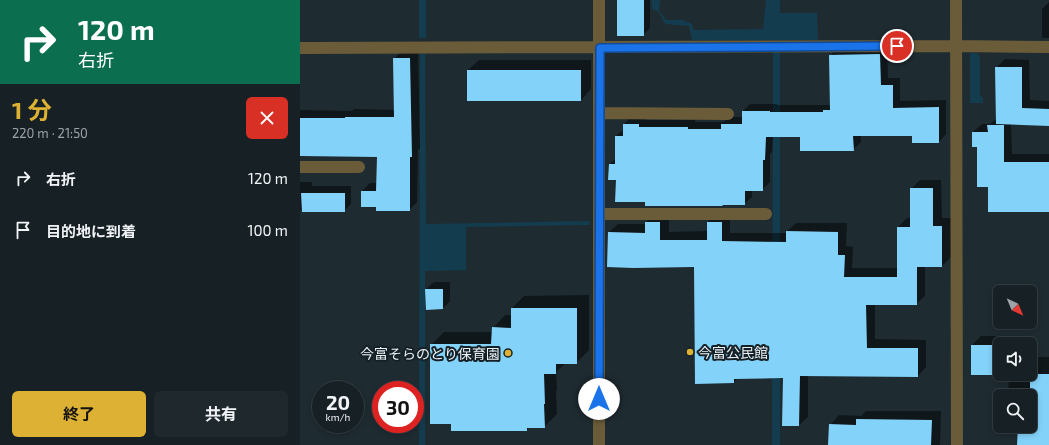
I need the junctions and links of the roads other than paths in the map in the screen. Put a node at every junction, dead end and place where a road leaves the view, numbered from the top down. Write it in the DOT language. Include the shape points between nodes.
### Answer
graph roads {
  1 [pos="599,0"];
  2 [pos="956,0"];
  3 [pos="956,46"];
  4 [pos="1049,47"];
  5 [pos="300,48"];
  6 [pos="600,48"];
  7 [pos="600,113"];
  8 [pos="728,114"];
  9 [pos="359,167"];
  10 [pos="300,168"];
  11 [pos="599,214"];
  12 [pos="766,214"];
  13 [pos="599,445"];
  14 [pos="957,445"];
  1 -- 6 [label="street"];
  2 -- 3 [label="street"];
  3 -- 4 [label="street"];
  3 -- 6 [label="street"];
  3 -- 14 [label="street"];
  5 -- 6 [label="street"];
  6 -- 7 [label="street"];
  7 -- 8 [label="street"];
  7 -- 11 [label="street"];
  9 -- 10 [label="street"];
  11 -- 12 [label="street"];
  11 -- 13 [label="street"];
}
